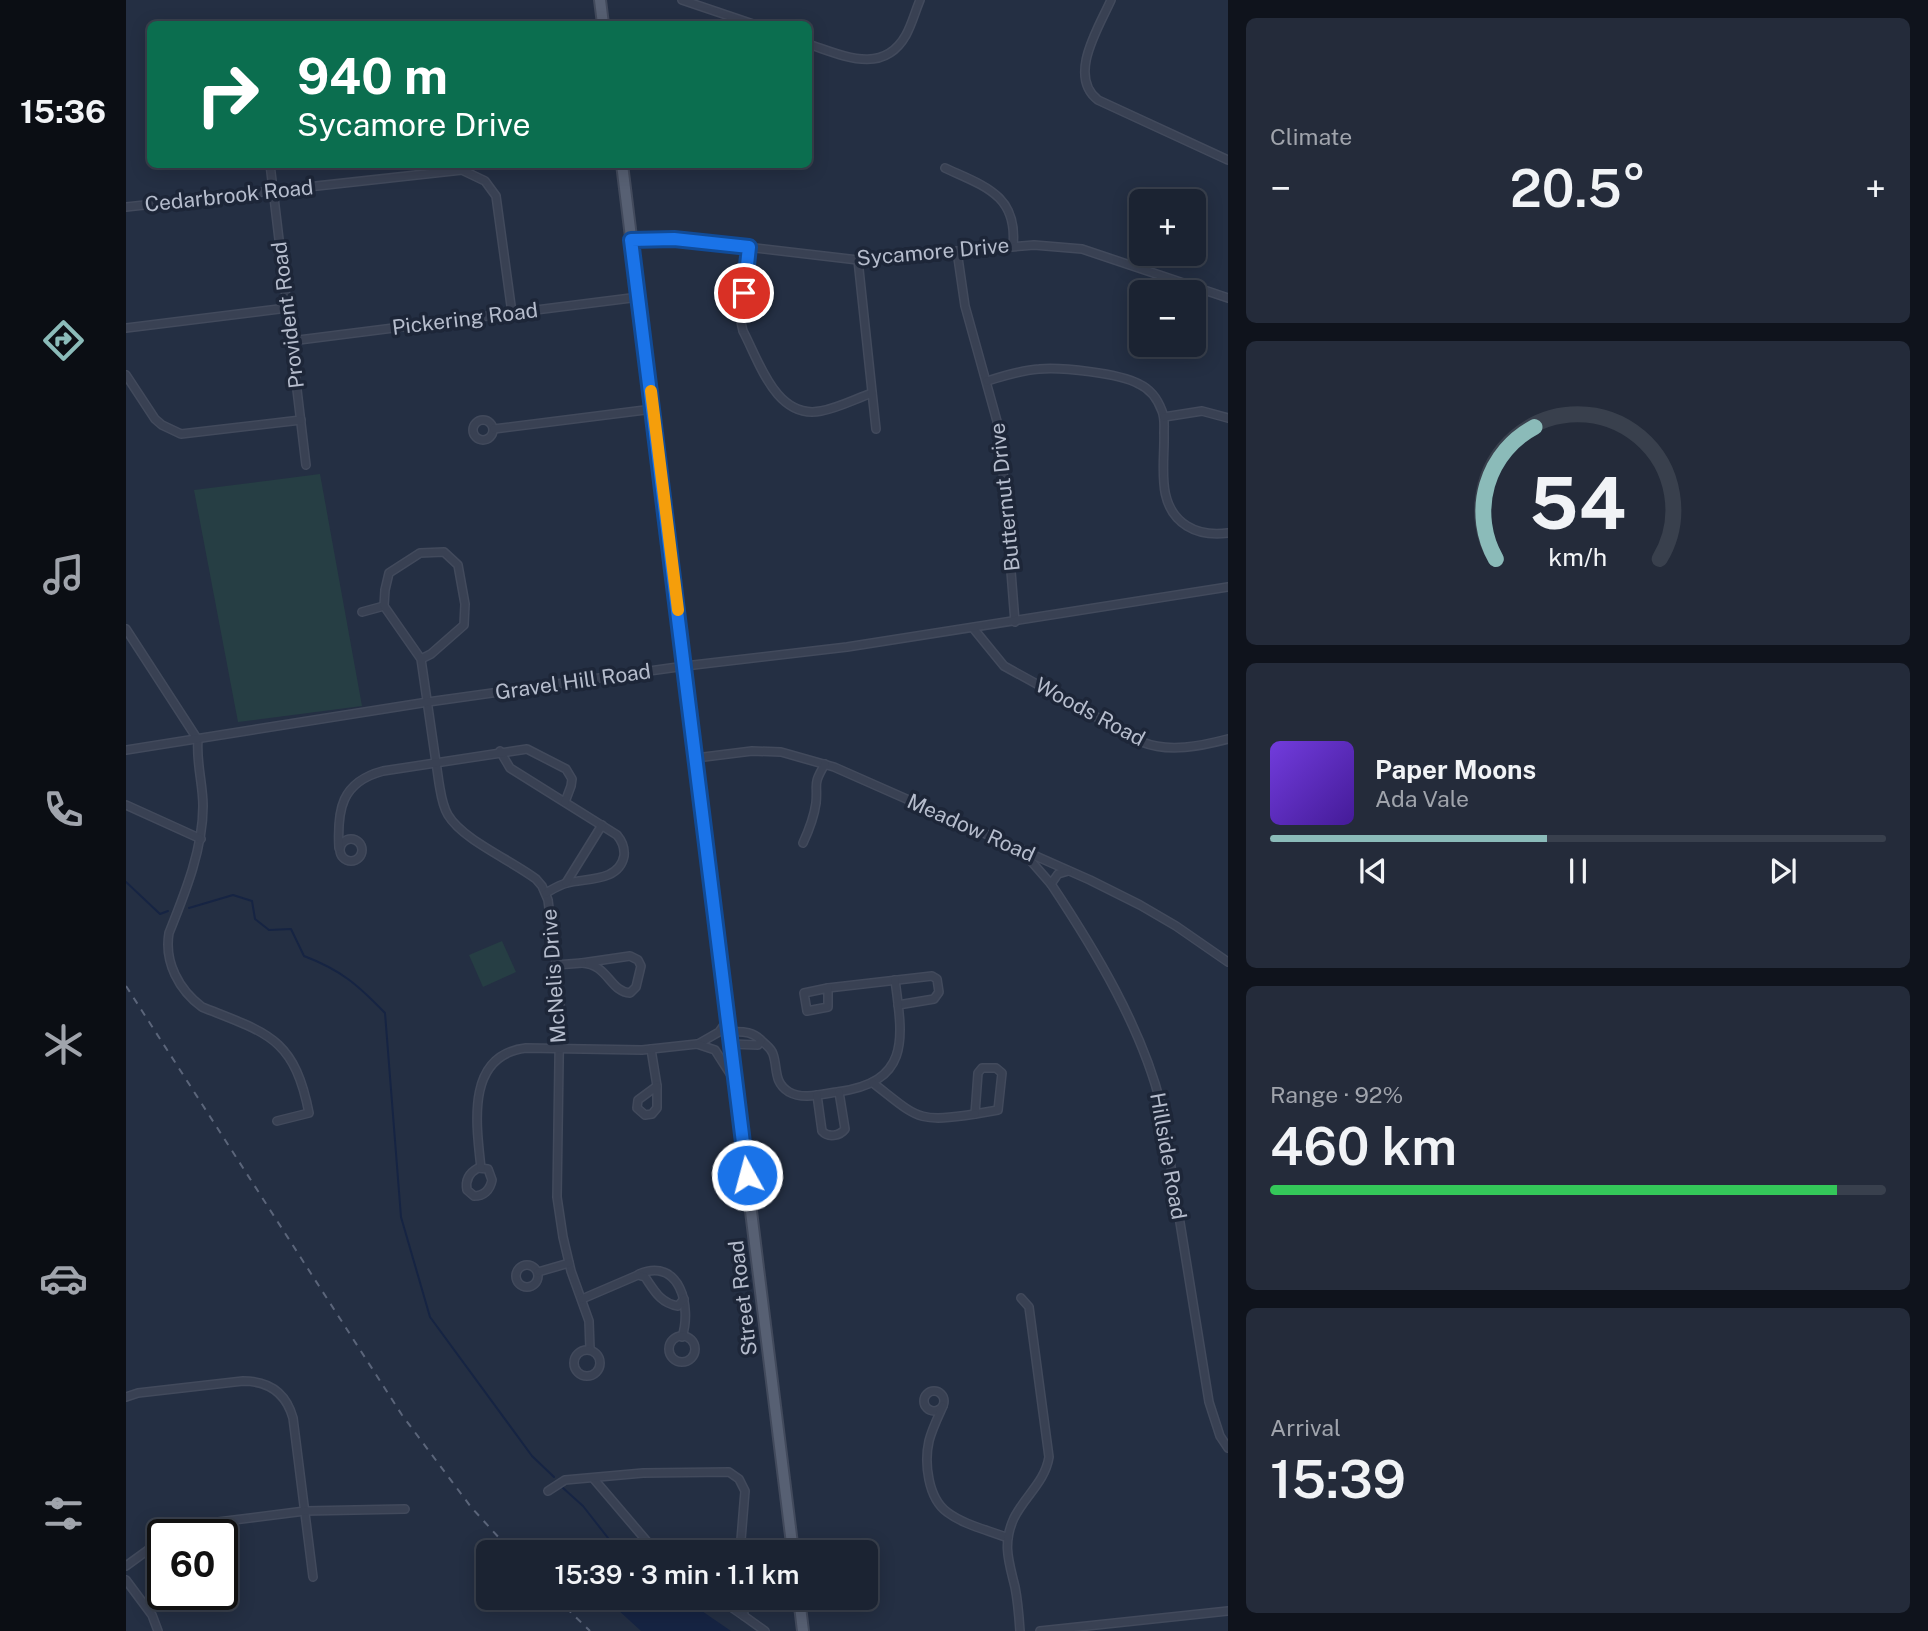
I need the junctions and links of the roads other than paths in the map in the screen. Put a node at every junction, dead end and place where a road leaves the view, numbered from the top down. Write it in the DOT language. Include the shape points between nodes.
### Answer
graph roads {
  1 [pos="600,0"];
  2 [pos="682,0"];
  3 [pos="920,0"];
  4 [pos="1111,0"];
  5 [pos="603,21"];
  6 [pos="744,21"];
  7 [pos="812,45"];
  8 [pos="1228,160"];
  9 [pos="270,168"];
  10 [pos="622,168"];
  11 [pos="945,169"];
  12 [pos="273,191"];
  13 [pos="126,207"];
  14 [pos="631,240"];
  15 [pos="1013,246"];
  16 [pos="749,247"];
  17 [pos="957,251"];
  18 [pos="858,260"];
  19 [pos="639,297"];
  20 [pos="1228,298"];
  21 [pos="287,308"];
  22 [pos="512,313"];
  23 [pos="126,328"];
  24 [pos="291,341"];
  25 [pos="126,375"];
  26 [pos="987,381"];
  27 [pos="872,393"];
  28 [pos="653,409"];
  29 [pos="1164,417"];
  30 [pos="1228,418"];
  31 [pos="301,420"];
  32 [pos="494,429"];
  33 [pos="876,429"];
  34 [pos="306,465"];
  35 [pos="1228,533"];
  36 [pos="1228,587"];
  37 [pos="384,606"];
  38 [pos="362,612"];
  39 [pos="1015,622"];
  40 [pos="973,628"];
  41 [pos="126,629"];
  42 [pos="421,659"];
  43 [pos="685,666"];
  44 [pos="428,702"];
  45 [pos="198,740"];
  46 [pos="1228,740"];
  47 [pos="126,750"];
  48 [pos="500,751"];
  49 [pos="696,758"];
  50 [pos="436,762"];
  51 [pos="825,764"];
  52 [pos="565,802"];
  53 [pos="126,805"];
  54 [pos="602,825"];
  55 [pos="201,839"];
  56 [pos="803,843"];
  57 [pos="339,848"];
  58 [pos="1021,850"];
  59 [pos="1068,871"];
  60 [pos="566,883"];
  61 [pos="1052,884"];
  62 [pos="546,893"];
  63 [pos="582,962"];
  64 [pos="1228,962"];
  65 [pos="556,965"];
  66 [pos="895,980"];
  67 [pos="828,988"];
  68 [pos="898,1005"];
  69 [pos="728,1012"];
  70 [pos="730,1032"];
  71 [pos="761,1041"];
  72 [pos="697,1044"];
  73 [pos="731,1044"];
  74 [pos="651,1049"];
  75 [pos="560,1050"];
  76 [pos="873,1083"];
  77 [pos="736,1085"];
  78 [pos="657,1086"];
  79 [pos="839,1092"];
  80 [pos="817,1095"];
  81 [pos="975,1114"];
  82 [pos="277,1121"];
  83 [pos="481,1168"];
  84 [pos="569,1263"];
  85 [pos="538,1272"];
  86 [pos="638,1275"];
  87 [pos="1021,1297"];
  88 [pos="582,1299"];
  89 [pos="682,1302"];
  90 [pos="682,1337"];
  91 [pos="590,1349"];
  92 [pos="126,1396"];
  93 [pos="943,1406"];
  94 [pos="1228,1448"];
  95 [pos="593,1478"];
  96 [pos="548,1491"];
  97 [pos="405,1509"];
  98 [pos="304,1511"];
  99 [pos="238,1519"];
  100 [pos="1008,1538"];
  101 [pos="646,1540"];
  102 [pos="741,1540"];
  103 [pos="792,1540"];
  104 [pos="147,1551"];
  105 [pos="126,1566"];
  106 [pos="313,1577"];
  107 [pos="126,1580"];
  108 [pos="735,1610"];
  109 [pos="744,1610"];
  110 [pos="800,1610"];
  111 [pos="1228,1611"];
  112 [pos="744,1616"];
  113 [pos="158,1631"];
  114 [pos="765,1631"];
  115 [pos="803,1631"];
  116 [pos="1020,1631"];
  117 [pos="1040,1631"];
  1 -- 5 [label="main road"];
  2 -- 6 [label="street"];
  3 -- 7 [label="street" via="901,43 878,58 849,58"];
  4 -- 8 [label="street" via="1087,57 1084,73 1089,92"];
  9 -- 12 [label="street, Provident Road"];
  10 -- 14 [label="main road, Street Road"];
  11 -- 15 [label="street" via="996,194 1012,221"];
  12 -- 13 [label="street, Cedarbrook Road"];
  12 -- 21 [label="street, Provident Road"];
  12 -- 22 [label="street, Cedarbrook Road" via="454,169 478,176 492,189 498,204"];
  14 -- 16 [label="street, Sycamore Drive" via="674,239"];
  14 -- 19 [label="main road, Street Road"];
  15 -- 17 [label="street, Sycamore Drive"];
  15 -- 20 [label="street, Sycamore Drive" via="1082,249"];
  16 -- 18 [label="street, Sycamore Drive"];
  16 -- 27 [label="street" via="741,322 775,393 794,408 814,412"];
  17 -- 18 [label="street, Sycamore Drive"];
  17 -- 26 [label="street, Butternut Drive" via="965,306"];
  18 -- 27 [label="street"];
  19 -- 22 [label="street, Pickering Road"];
  19 -- 28 [label="main road, Street Road"];
  21 -- 23 [label="street"];
  21 -- 24 [label="street, Provident Road"];
  22 -- 24 [label="street, Pickering Road"];
  24 -- 31 [label="street, Provident Road"];
  25 -- 31 [label="street" via="155,419 181,434"];
  26 -- 29 [label="street" via="1050,368 1128,379 1151,393"];
  26 -- 39 [label="street, Butternut Drive" via="1003,451"];
  27 -- 33 [label="street"];
  28 -- 32 [label="street"];
  28 -- 43 [label="main road, Street Road"];
  29 -- 30 [label="street" via="1202,411"];
  29 -- 35 [label="street" via="1164,485 1171,511 1193,530"];
  31 -- 34 [label="street, Provident Road"];
  36 -- 39 [label="street, Gravel Hill Road"];
  37 -- 38 [label="street"];
  37 -- 42 [label="street"];
  37 -- 42 [label="street" via="389,573 406,559 420,552 444,552 458,565 464,625"];
  39 -- 40 [label="street, Gravel Hill Road"];
  40 -- 43 [label="street, Gravel Hill Road"];
  40 -- 46 [label="street, Woods Road" via="1004,666 1142,742 1170,748"];
  41 -- 45 [label="street"];
  42 -- 44 [label="street, McNelis Drive"];
  43 -- 44 [label="street, Gravel Hill Road"];
  43 -- 49 [label="main road, Street Road"];
  44 -- 45 [label="street, Gravel Hill Road"];
  44 -- 50 [label="street, McNelis Drive"];
  45 -- 47 [label="street, Gravel Hill Road"];
  45 -- 55 [label="street" via="204,804"];
  48 -- 50 [label="street"];
  48 -- 52 [label="street" via="510,768"];
  48 -- 52 [label="street" via="527,749 563,766 572,779"];
  49 -- 51 [label="street, Meadow Road" via="765,751"];
  49 -- 69 [label="main road, Street Road"];
  50 -- 57 [label="street" via="383,771 355,786 338,818"];
  50 -- 62 [label="street, McNelis Drive" via="443,803 453,823 529,874"];
  51 -- 56 [label="street" via="816,779 816,806"];
  51 -- 58 [label="street, Meadow Road"];
  52 -- 54 [label="street"];
  53 -- 55 [label="street"];
  54 -- 60 [label="street"];
  54 -- 60 [label="street" via="621,840 621,864 605,877"];
  55 -- 82 [label="street" via="169,933 169,962 194,1001 267,1034 292,1060 309,1113"];
  58 -- 59 [label="street, Meadow Road"];
  58 -- 61 [label="street, Hillside Road"];
  59 -- 61 [label="street" via="1058,873"];
  59 -- 64 [label="street, Meadow Road" via="1140,905"];
  60 -- 62 [label="street"];
  61 -- 94 [label="street, Hillside Road" via="1116,993 1152,1072 1209,1402"];
  62 -- 65 [label="street, McNelis Drive"];
  63 -- 63 [label="street" via="630,956 641,966 636,987 625,993 600,968"];
  63 -- 65 [label="street"];
  65 -- 75 [label="street, McNelis Drive"];
  66 -- 67 [label="street"];
  66 -- 68 [label="street"];
  66 -- 68 [label="street" via="932,976 939,992 934,999"];
  68 -- 76 [label="street" via="899,1048 891,1066"];
  69 -- 70 [label="main road, Street Road"];
  69 -- 72 [label="street" via="726,1025"];
  70 -- 71 [label="street" via="752,1033"];
  70 -- 73 [label="main road, Street Road"];
  71 -- 73 [label="street" via="758,1045"];
  71 -- 80 [label="street" via="773,1053 775,1073 783,1087 795,1094"];
  72 -- 74 [label="street"];
  72 -- 77 [label="street" via="720,1054"];
  73 -- 77 [label="main road, Street Road"];
  74 -- 75 [label="street"];
  74 -- 78 [label="street"];
  75 -- 83 [label="street" via="510,1051 486,1070 480,1089"];
  75 -- 84 [label="street, McNelis Drive" via="557,1197"];
  76 -- 79 [label="street"];
  76 -- 81 [label="street" via="925,1118"];
  77 -- 103 [label="main road, Street Road"];
  79 -- 80 [label="street"];
  79 -- 80 [label="street" via="845,1129 839,1134 822,1131"];
  81 -- 81 [label="street" via="979,1070 1000,1070 1000,1106"];
  84 -- 85 [label="street"];
  84 -- 88 [label="street, McNelis Drive"];
  86 -- 88 [label="street"];
  86 -- 89 [label="street" via="648,1279 664,1301 676,1306"];
  86 -- 89 [label="street" via="666,1274 679,1285"];
  87 -- 100 [label="street" via="1029,1307 1049,1457"];
  88 -- 91 [label="street, McNelis Drive"];
  89 -- 90 [label="street" via="686,1321"];
  92 -- 98 [label="street" via="243,1381 275,1389 293,1418"];
  93 -- 100 [label="street" via="928,1449 933,1495 955,1517"];
  95 -- 96 [label="street" via="565,1480"];
  95 -- 101 [label="street"];
  95 -- 102 [label="street" via="729,1472 745,1491"];
  97 -- 98 [label="street"];
  98 -- 99 [label="street"];
  98 -- 106 [label="street"];
  100 -- 116 [label="street" via="1006,1555"];
  104 -- 105 [label="street"];
  107 -- 113 [label="street"];
  108 -- 112 [label="street"];
  109 -- 112 [label="street"];
  110 -- 115 [label="main road"];
  111 -- 117 [label="street"];
  112 -- 114 [label="street"];
}
